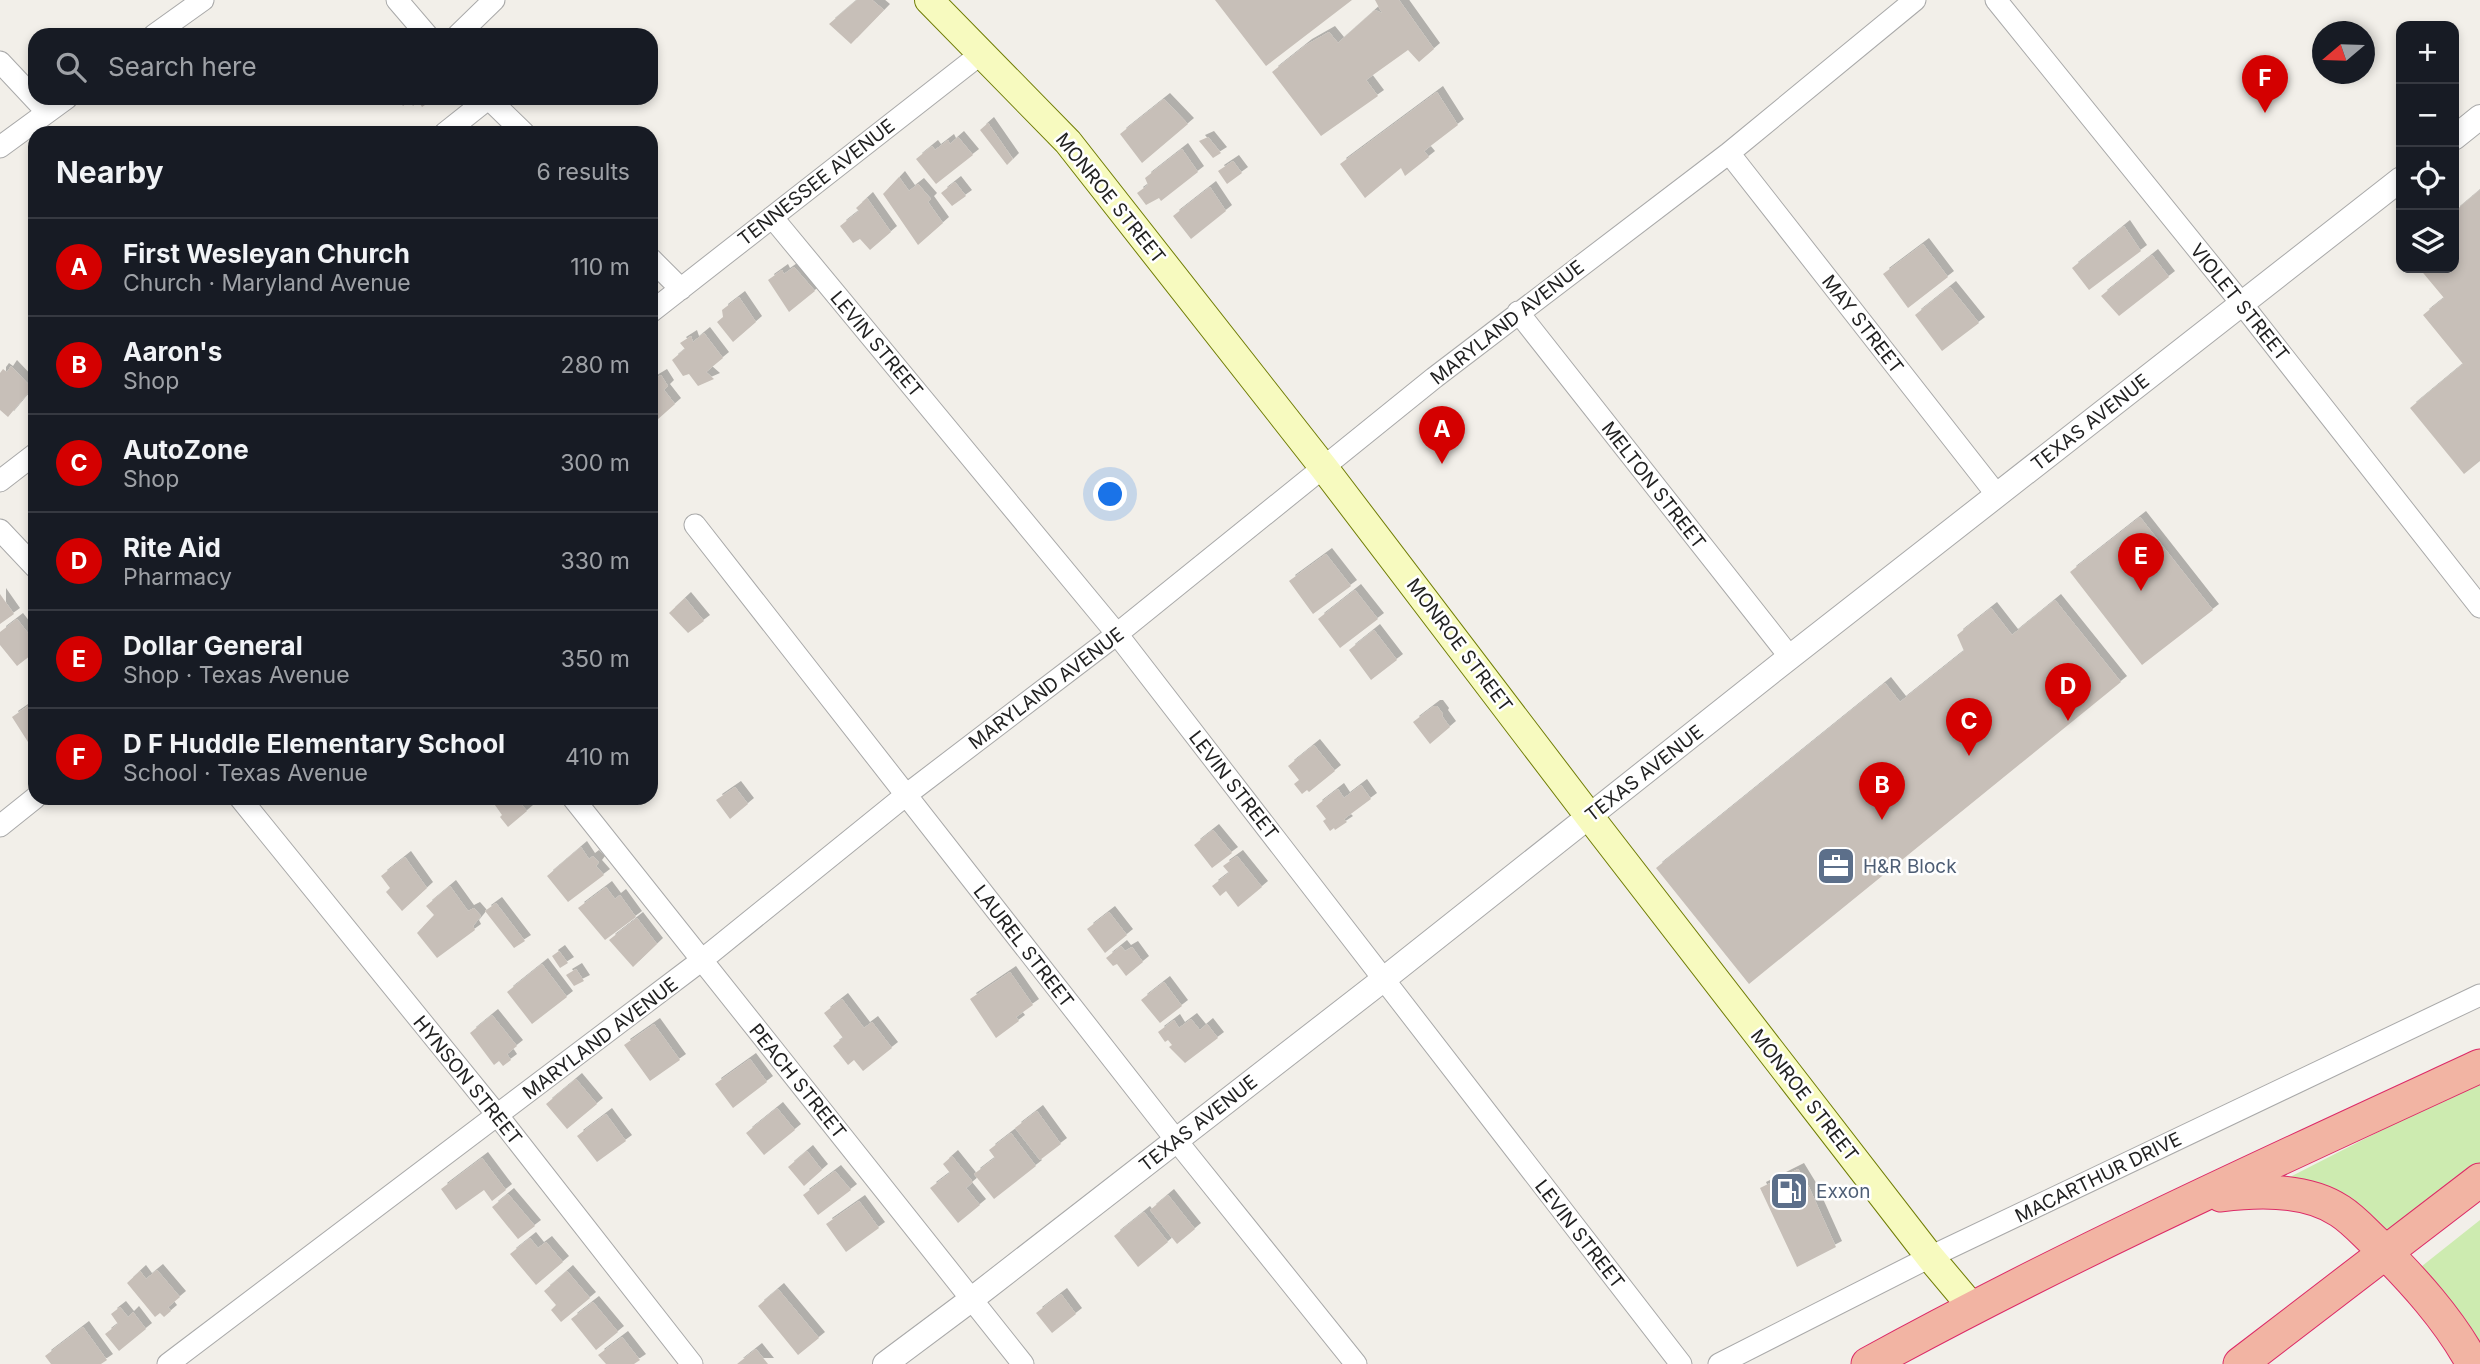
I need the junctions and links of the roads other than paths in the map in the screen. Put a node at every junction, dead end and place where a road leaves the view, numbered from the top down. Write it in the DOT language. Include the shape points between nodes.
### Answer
graph roads {
  1 [pos="203,0"];
  2 [pos="397,0"];
  3 [pos="494,0"];
  4 [pos="929,0"];
  5 [pos="1914,0"];
  6 [pos="1996,0"];
  7 [pos="164,28"];
  8 [pos="421,28"];
  9 [pos="465,28"];
  10 [pos="982,53"];
  11 [pos="0,62"];
  12 [pos="28,92"];
  13 [pos="40,105"];
  14 [pos="57,105"];
  15 [pos="480,105"];
  16 [pos="496,105"];
  17 [pos="47,112"];
  18 [pos="2480,117"];
  19 [pos="28,126"];
  20 [pos="28,126"];
  21 [pos="454,126"];
  22 [pos="517,126"];
  23 [pos="2459,134"];
  24 [pos="0,147"];
  25 [pos="1729,153"];
  26 [pos="2396,183"];
  27 [pos="772,217"];
  28 [pos="658,266"];
  29 [pos="681,289"];
  30 [pos="2242,304"];
  31 [pos="658,307"];
  32 [pos="1518,312"];
  33 [pos="28,459"];
  34 [pos="1324,468"];
  35 [pos="0,481"];
  36 [pos="1997,495"];
  37 [pos="695,525"];
  38 [pos="0,530"];
  39 [pos="28,560"];
  40 [pos="2480,607"];
  41 [pos="1117,634"];
  42 [pos="1790,657"];
  43 [pos="906,794"];
  44 [pos="28,803"];
  45 [pos="246,805"];
  46 [pos="579,805"];
  47 [pos="1589,816"];
  48 [pos="0,826"];
  49 [pos="702,960"];
  50 [pos="1384,979"];
  51 [pos="2480,995"];
  52 [pos="2480,1066"];
  53 [pos="498,1116"];
  54 [pos="1176,1140"];
  55 [pos="2480,1180"];
  56 [pos="2196,1198"];
  57 [pos="2386,1254"];
  58 [pos="1930,1257"];
  59 [pos="972,1299"];
  60 [pos="1972,1307"];
  61 [pos="168,1364"];
  62 [pos="692,1364"];
  63 [pos="885,1364"];
  64 [pos="1023,1364"];
  65 [pos="1356,1364"];
  66 [pos="1681,1364"];
  67 [pos="1719,1364"];
  68 [pos="1868,1364"];
  69 [pos="2239,1364"];
  70 [pos="2473,1364"];
  1 -- 7 [label="street"];
  2 -- 8 [label="street"];
  3 -- 9 [label="street"];
  4 -- 10 [label="main road, MONROE STREET"];
  5 -- 25 [label="street, MARYLAND AVENUE"];
  6 -- 30 [label="street, VIOLET STREET"];
  10 -- 27 [label="street, TENNESSEE AVENUE"];
  10 -- 34 [label="main road, MONROE STREET" via="1068,142"];
  11 -- 12 [label="street"];
  13 -- 17 [label="street"];
  14 -- 17 [label="street"];
  15 -- 21 [label="street"];
  16 -- 22 [label="street"];
  17 -- 20 [label="street"];
  18 -- 23 [label="street"];
  19 -- 24 [label="street"];
  25 -- 32 [label="street, MARYLAND AVENUE"];
  25 -- 36 [label="street, MAY STREET"];
  26 -- 30 [label="street, TEXAS AVENUE"];
  27 -- 29 [label="street, TENNESSEE AVENUE"];
  27 -- 41 [label="street, LEVIN STREET"];
  28 -- 29 [label="street"];
  29 -- 31 [label="street, TENNESSEE AVENUE"];
  30 -- 36 [label="street, TEXAS AVENUE"];
  30 -- 40 [label="street, VIOLET STREET"];
  32 -- 34 [label="street, MARYLAND AVENUE"];
  32 -- 42 [label="street, MELTON STREET"];
  33 -- 35 [label="street"];
  34 -- 41 [label="street, MARYLAND AVENUE"];
  34 -- 47 [label="main road, MONROE STREET"];
  36 -- 42 [label="street, TEXAS AVENUE"];
  37 -- 43 [label="street, LAUREL STREET"];
  38 -- 39 [label="street"];
  41 -- 43 [label="street, MARYLAND AVENUE"];
  41 -- 50 [label="street, LEVIN STREET"];
  42 -- 47 [label="street, TEXAS AVENUE"];
  43 -- 49 [label="street, MARYLAND AVENUE"];
  43 -- 54 [label="street, LAUREL STREET"];
  44 -- 48 [label="street"];
  45 -- 53 [label="street, HYNSON STREET"];
  46 -- 49 [label="street, PEACH STREET"];
  47 -- 50 [label="street, TEXAS AVENUE"];
  47 -- 58 [label="main road, MONROE STREET"];
  49 -- 53 [label="street, MARYLAND AVENUE"];
  49 -- 59 [label="street, PEACH STREET"];
  50 -- 54 [label="street, TEXAS AVENUE"];
  50 -- 66 [label="street, LEVIN STREET"];
  51 -- 58 [label="street, MACARTHUR DRIVE"];
  52 -- 56 [label="highway"];
  53 -- 61 [label="street, MARYLAND AVENUE"];
  53 -- 62 [label="street, HYNSON STREET"];
  54 -- 59 [label="street, TEXAS AVENUE"];
  54 -- 65 [label="street, LAUREL STREET"];
  55 -- 57 [label="highway"];
  56 -- 57 [label="highway" via="2256,1190 2313,1199 2340,1210"];
  56 -- 60 [label="highway"];
  57 -- 69 [label="highway"];
  57 -- 70 [label="highway" via="2423,1293"];
  58 -- 60 [label="main road, MONROE STREET"];
  58 -- 67 [label="street, MACARTHUR DRIVE"];
  59 -- 63 [label="street, TEXAS AVENUE"];
  59 -- 64 [label="street, PEACH STREET"];
  60 -- 68 [label="highway"];
}
